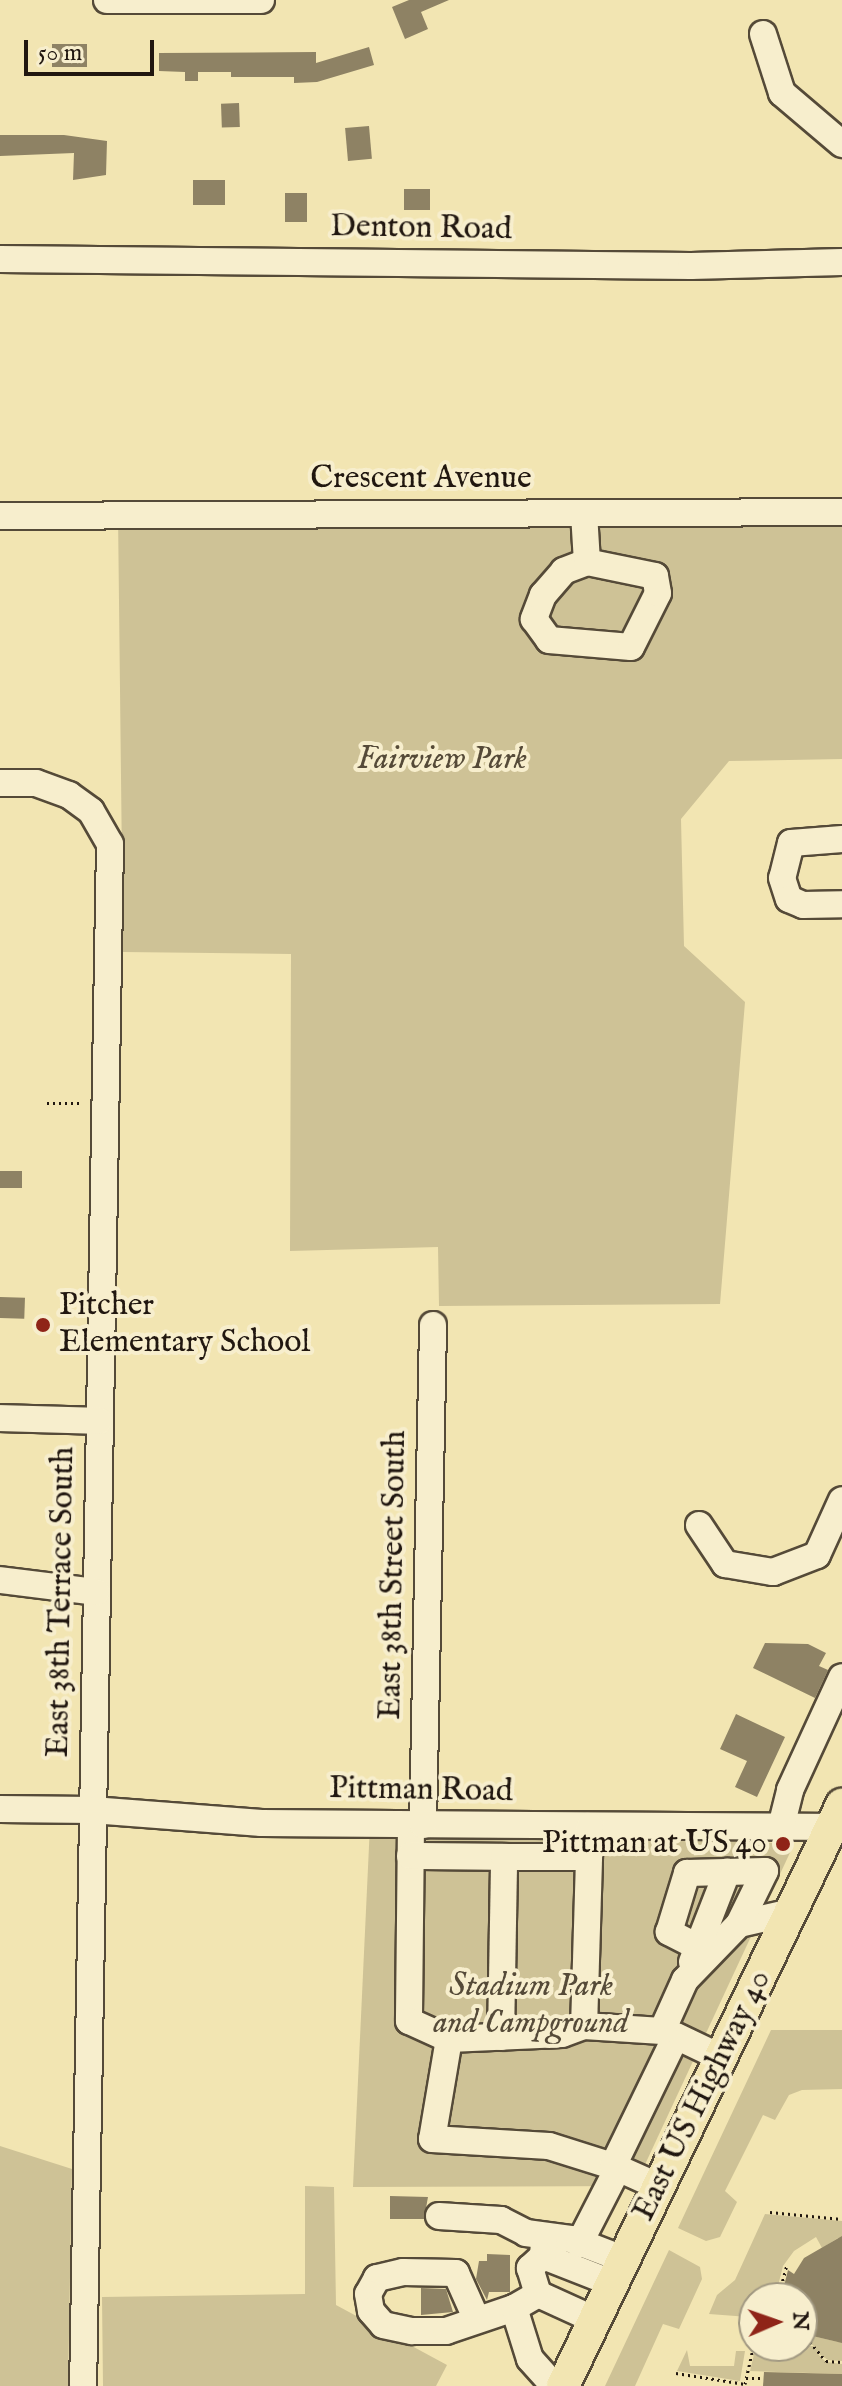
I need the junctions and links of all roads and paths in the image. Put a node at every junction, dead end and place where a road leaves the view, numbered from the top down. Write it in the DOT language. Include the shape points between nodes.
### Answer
graph roads {
  1 [pos="107,0"];
  2 [pos="261,0"];
  3 [pos="763,34"];
  4 [pos="842,144"];
  5 [pos="0,259"];
  6 [pos="842,262"];
  7 [pos="842,512"];
  8 [pos="584,513"];
  9 [pos="0,516"];
  10 [pos="587,562"];
  11 [pos="0,783"];
  12 [pos="842,839"];
  13 [pos="842,904"];
  14 [pos="47,1103"];
  15 [pos="80,1103"];
  16 [pos="433,1325"];
  17 [pos="0,1418"];
  18 [pos="99,1421"];
  19 [pos="842,1500"];
  20 [pos="699,1525"];
  21 [pos="0,1580"];
  22 [pos="96,1592"];
  23 [pos="842,1677"];
  24 [pos="833,1720"];
  25 [pos="0,1809"];
  26 [pos="92,1810"];
  27 [pos="838,1820"];
  28 [pos="417,1825"];
  29 [pos="590,1826"];
  30 [pos="781,1827"];
  31 [pos="410,1856"];
  32 [pos="504,1857"];
  33 [pos="589,1857"];
  34 [pos="727,1872"];
  35 [pos="792,1912"];
  36 [pos="739,1924"];
  37 [pos="698,1947"];
  38 [pos="685,1980"];
  39 [pos="584,2026"];
  40 [pos="669,2033"];
  41 [pos="501,2037"];
  42 [pos="449,2039"];
  43 [pos="722,2058"];
  44 [pos="615,2167"];
  45 [pos="660,2187"];
  46 [pos="770,2212"];
  47 [pos="439,2216"];
  48 [pos="842,2219"];
  49 [pos="579,2244"];
  50 [pos="544,2246"];
  51 [pos="787,2265"];
  52 [pos="617,2271"];
  53 [pos="782,2282"];
  54 [pos="538,2294"];
  55 [pos="514,2308"];
  56 [pos="476,2318"];
  57 [pos="595,2320"];
  58 [pos="818,2352"];
  59 [pos="750,2362"];
  60 [pos="842,2362"];
  61 [pos="676,2373"];
  62 [pos="746,2378"];
  63 [pos="763,2378"];
  64 [pos="83,2386"];
  65 [pos="554,2386"];
  66 [pos="563,2386"];
  1 -- 2 [label="street"];
  3 -- 4 [label="street" via="782,93"];
  5 -- 6 [label="street, Denton Road" via="691,266"];
  7 -- 8 [label="street, Crescent Avenue"];
  8 -- 9 [label="street, Crescent Avenue"];
  8 -- 10 [label="street"];
  10 -- 10 [label="street" via="564,571 543,595 534,619 549,640 631,647 658,593 655,576"];
  11 -- 18 [label="street, East 38th Terrace South" via="36,783 69,795 100,822 110,844"];
  12 -- 13 [label="street" via="791,843 782,878 789,899 803,905"];
  14 -- 15 [label="path"];
  16 -- 28 [label="street, East 38th Street South"];
  17 -- 18 [label="street"];
  18 -- 22 [label="street, East 38th Terrace South"];
  19 -- 20 [label="street" via="817,1555 773,1572 725,1564"];
  21 -- 22 [label="street"];
  22 -- 26 [label="street, East 38th Terrace South"];
  23 -- 24 [label="street"];
  24 -- 30 [label="street" via="790,1790"];
  25 -- 26 [label="street, Pittman Road"];
  26 -- 28 [label="street, Pittman Road" via="262,1823"];
  26 -- 64 [label="street, East 38th Terrace South"];
  27 -- 30 [label="street, Pittman Road"];
  27 -- 35 [label="main road, East US Highway 40"];
  28 -- 29 [label="street, Pittman Road"];
  28 -- 31 [label="street, East 38th Street South"];
  29 -- 30 [label="street, Pittman Road"];
  29 -- 33 [label="street"];
  31 -- 32 [label="street"];
  31 -- 42 [label="street, East 38th Street South" via="409,2021"];
  32 -- 33 [label="street"];
  32 -- 41 [label="street"];
  33 -- 39 [label="street"];
  34 -- 36 [label="street" via="765,1871"];
  34 -- 37 [label="street"];
  34 -- 37 [label="street" via="687,1873 669,1932"];
  35 -- 36 [label="street"];
  35 -- 43 [label="main road, East US Highway 40"];
  36 -- 38 [label="street"];
  37 -- 38 [label="street"];
  38 -- 40 [label="street"];
  39 -- 40 [label="street"];
  39 -- 41 [label="street" via="562,2034"];
  40 -- 43 [label="street"];
  40 -- 44 [label="street"];
  41 -- 42 [label="street"];
  42 -- 44 [label="street" via="432,2139 549,2146"];
  43 -- 45 [label="main road, East US Highway 40"];
  44 -- 45 [label="street"];
  44 -- 49 [label="street"];
  45 -- 52 [label="main road, East US Highway 40"];
  46 -- 48 [label="path"];
  47 -- 50 [label="street" via="501,2220"];
  49 -- 50 [label="street"];
  49 -- 52 [label="street"];
  50 -- 52 [label="street"];
  50 -- 54 [label="street" via="530,2268"];
  51 -- 53 [label="path"];
  52 -- 57 [label="main road, East US Highway 40"];
  54 -- 55 [label="street"];
  54 -- 57 [label="street"];
  55 -- 56 [label="street"];
  55 -- 65 [label="street" via="530,2359"];
  57 -- 66 [label="main road, East US Highway 40"];
  58 -- 60 [label="path" via="828,2362"];
  59 -- 62 [label="path"];
  61 -- 62 [label="path" via="745,2384"];
  62 -- 63 [label="path"];
}
